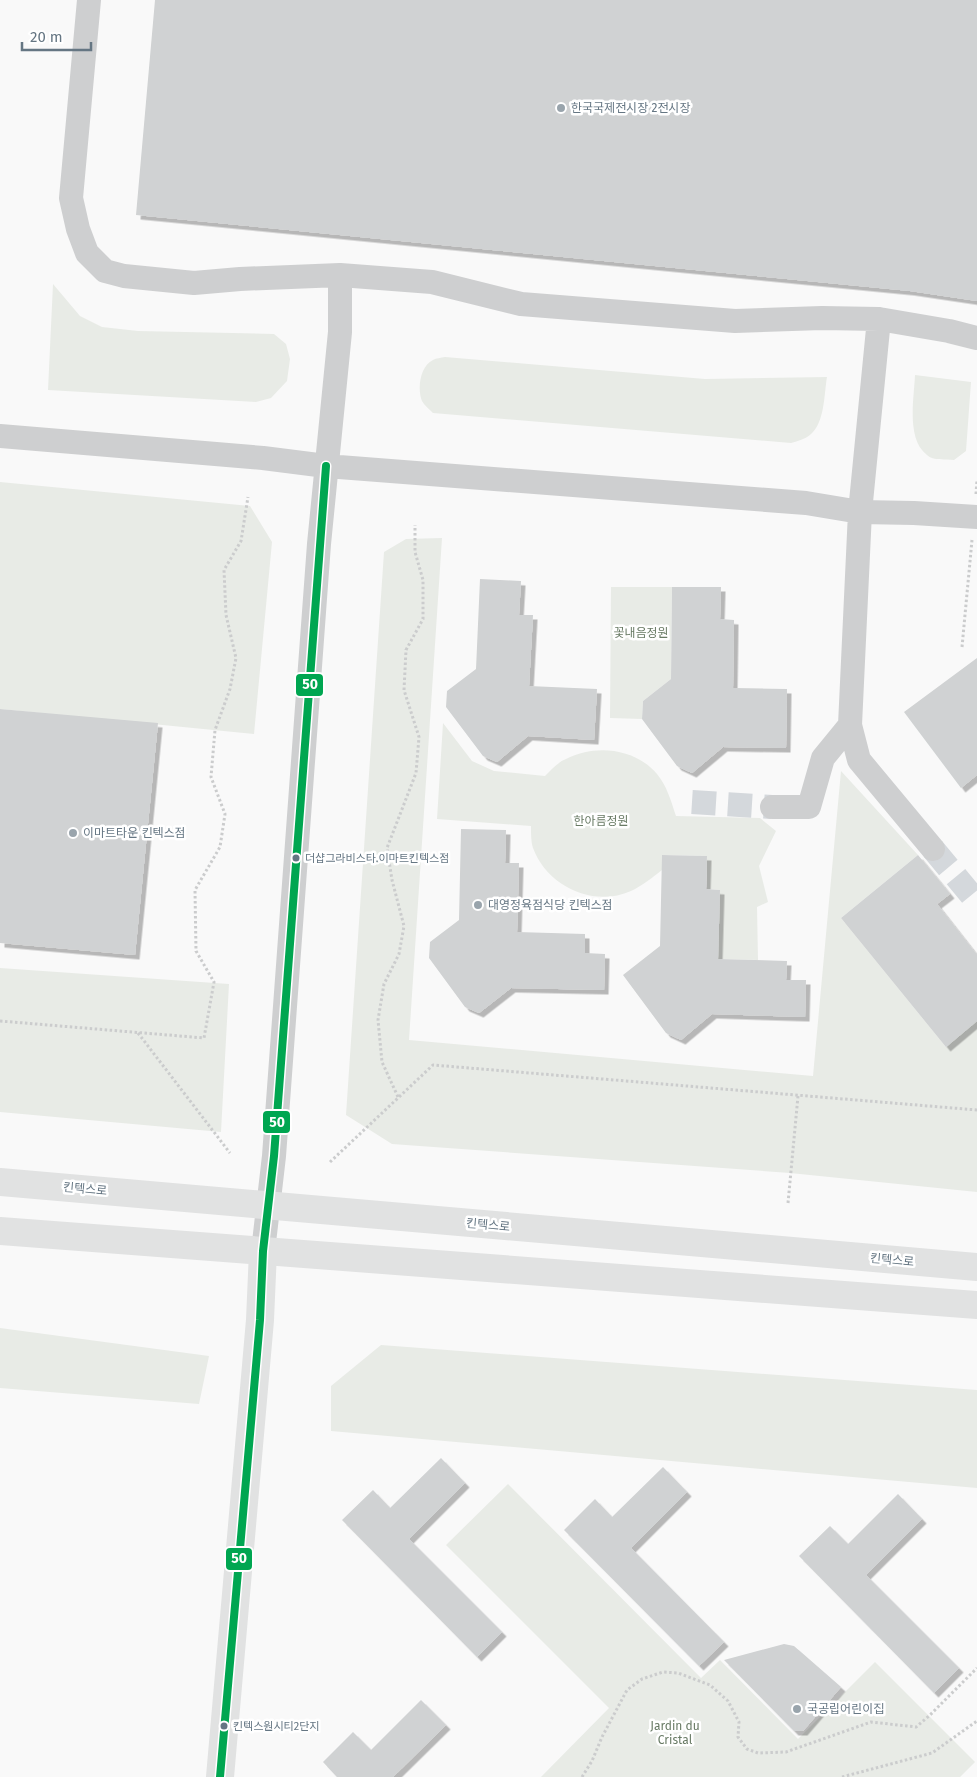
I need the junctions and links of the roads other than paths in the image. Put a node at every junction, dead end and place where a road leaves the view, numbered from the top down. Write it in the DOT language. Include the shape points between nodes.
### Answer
graph roads {
  1 [pos="89,0"];
  2 [pos="340,275"];
  3 [pos="879,319"];
  4 [pos="977,338"];
  5 [pos="0,436"];
  6 [pos="326,466"];
  7 [pos="860,512"];
  8 [pos="975,516"];
  9 [pos="850,725"];
  10 [pos="772,807"];
  11 [pos="933,849"];
  12 [pos="0,1182"];
  13 [pos="270,1205"];
  14 [pos="0,1231"];
  15 [pos="263,1251"];
  16 [pos="977,1267"];
  17 [pos="977,1305"];
  18 [pos="220,1777"];
  1 -- 2 [label="street" via="71,198 87,253 106,271 124,276 194,283"];
  2 -- 3 [label="street" via="432,282 521,304 735,321"];
  2 -- 6 [label="street" via="340,332"];
  3 -- 4 [label="street"];
  3 -- 7 [label="street"];
  5 -- 6 [label="street"];
  6 -- 7 [label="street" via="806,504"];
  6 -- 13 [label="street"];
  7 -- 8 [label="street"];
  7 -- 9 [label="street"];
  9 -- 10 [label="street" via="823,758 809,808"];
  9 -- 11 [label="street" via="859,760"];
  12 -- 13 [label="main road, 킨텍스로"];
  13 -- 15 [label="street"];
  13 -- 16 [label="main road, 킨텍스로"];
  14 -- 15 [label="main road"];
  15 -- 17 [label="main road"];
  15 -- 18 [label="main road" via="260,1320"];
}
